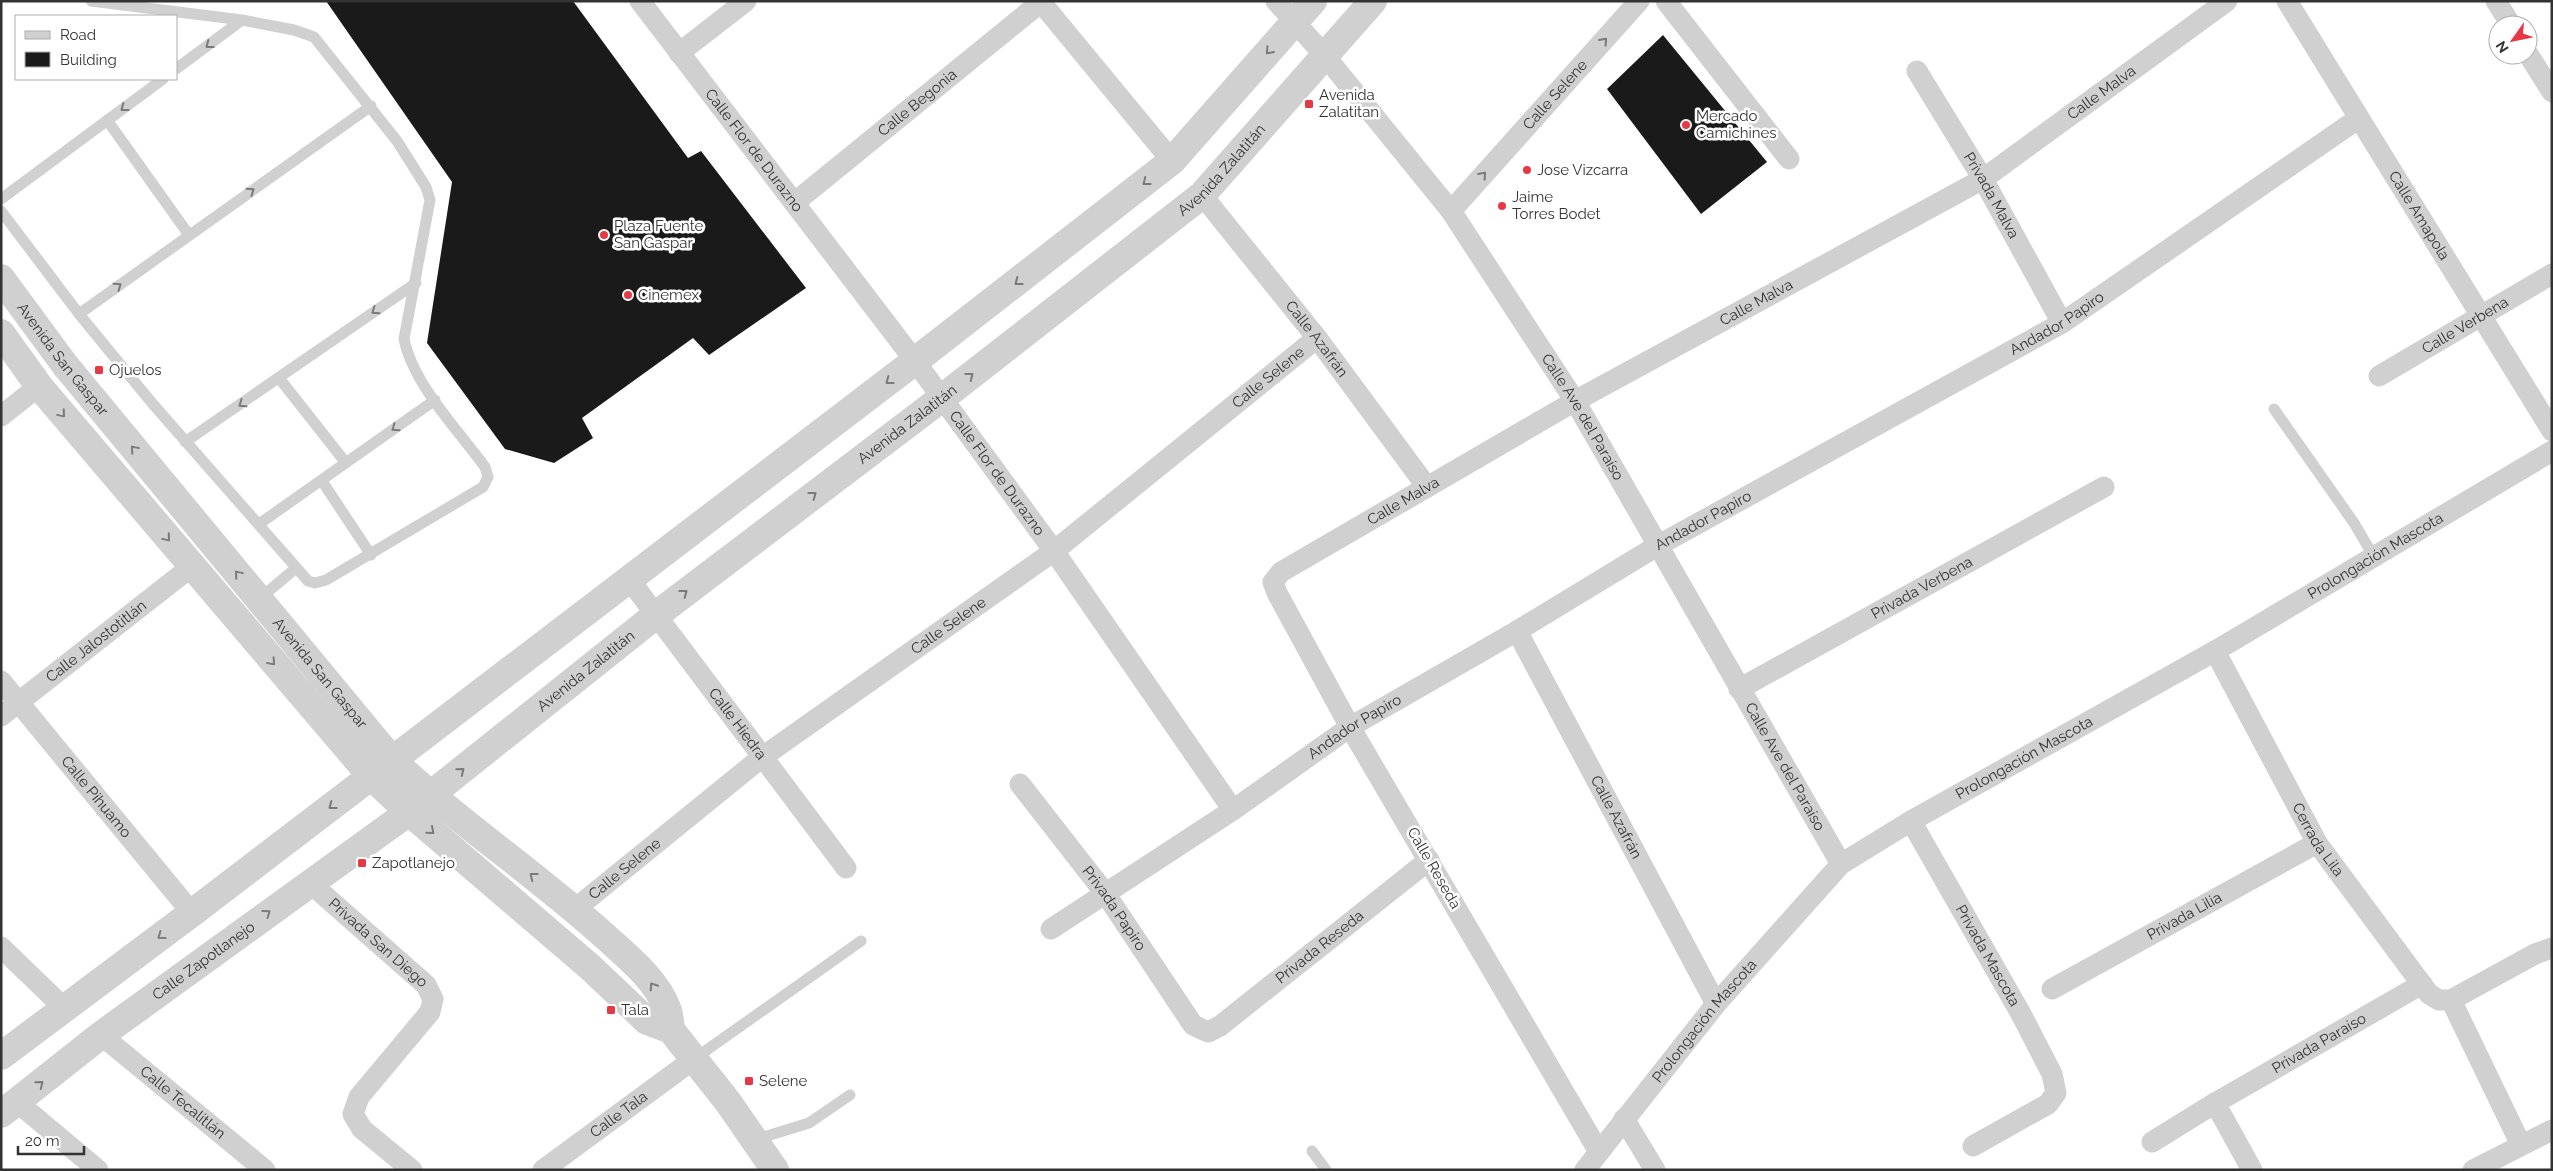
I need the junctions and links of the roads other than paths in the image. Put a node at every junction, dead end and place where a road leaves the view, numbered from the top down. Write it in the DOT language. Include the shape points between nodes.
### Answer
graph roads {
  1 [pos="92,1"];
  2 [pos="640,1"];
  3 [pos="746,1"];
  4 [pos="1276,1"];
  5 [pos="1313,1"];
  6 [pos="1373,1"];
  7 [pos="1639,1"];
  8 [pos="1666,1"];
  9 [pos="2227,1"];
  10 [pos="2287,1"];
  11 [pos="2496,1"];
  12 [pos="1041,2"];
  13 [pos="2504,15"];
  14 [pos="242,20"];
  15 [pos="1294,23"];
  16 [pos="679,53"];
  17 [pos="1326,57"];
  18 [pos="2535,65"];
  19 [pos="178,68"];
  20 [pos="1917,71"];
  21 [pos="162,80"];
  22 [pos="2552,92"];
  23 [pos="371,106"];
  24 [pos="2358,118"];
  25 [pos="107,120"];
  26 [pos="1789,159"];
  27 [pos="1172,161"];
  28 [pos="1983,179"];
  29 [pos="1202,195"];
  30 [pos="1,199"];
  31 [pos="794,203"];
  32 [pos="1,211"];
  33 [pos="1450,211"];
  34 [pos="189,235"];
  35 [pos="2552,274"];
  36 [pos="1,278"];
  37 [pos="416,284"];
  38 [pos="79,314"];
  39 [pos="2479,316"];
  40 [pos="2062,323"];
  41 [pos="1,333"];
  42 [pos="1317,338"];
  43 [pos="915,361"];
  44 [pos="2379,376"];
  45 [pos="279,378"];
  46 [pos="39,386"];
  47 [pos="942,398"];
  48 [pos="435,400"];
  49 [pos="1575,401"];
  50 [pos="2274,409"];
  51 [pos="1,416"];
  52 [pos="2552,431"];
  53 [pos="185,442"];
  54 [pos="2552,451"];
  55 [pos="346,463"];
  56 [pos="322,481"];
  57 [pos="1427,487"];
  58 [pos="2104,487"];
  59 [pos="259,524"];
  60 [pos="1658,546"];
  61 [pos="1054,551"];
  62 [pos="371,555"];
  63 [pos="2374,557"];
  64 [pos="191,567"];
  65 [pos="296,568"];
  66 [pos="629,579"];
  67 [pos="1274,582"];
  68 [pos="259,600"];
  69 [pos="656,614"];
  70 [pos="236,620"];
  71 [pos="1517,631"];
  72 [pos="2215,652"];
  73 [pos="1,681"];
  74 [pos="1739,689"];
  75 [pos="19,703"];
  76 [pos="1,716"];
  77 [pos="1350,727"];
  78 [pos="761,758"];
  79 [pos="381,768"];
  80 [pos="1020,784"];
  81 [pos="430,796"];
  82 [pos="1233,810"];
  83 [pos="409,812"];
  84 [pos="1911,821"];
  85 [pos="2317,843"];
  86 [pos="1429,860"];
  87 [pos="1840,864"];
  88 [pos="846,868"];
  89 [pos="309,882"];
  90 [pos="1105,893"];
  91 [pos="575,909"];
  92 [pos="192,913"];
  93 [pos="1051,929"];
  94 [pos="861,941"];
  95 [pos="1,947"];
  96 [pos="2552,948"];
  97 [pos="2422,984"];
  98 [pos="2052,989"];
  99 [pos="2451,1000"];
  100 [pos="1716,1004"];
  101 [pos="64,1008"];
  102 [pos="671,1030"];
  103 [pos="1208,1032"];
  104 [pos="101,1035"];
  105 [pos="1,1056"];
  106 [pos="694,1059"];
  107 [pos="850,1095"];
  108 [pos="2215,1103"];
  109 [pos="9,1108"];
  110 [pos="1624,1119"];
  111 [pos="2552,1130"];
  112 [pos="754,1140"];
  113 [pos="2152,1142"];
  114 [pos="2521,1145"];
  115 [pos="1973,1146"];
  116 [pos="1312,1151"];
  117 [pos="1599,1152"];
  118 [pos="98,1170"];
  119 [pos="265,1170"];
  120 [pos="412,1170"];
  121 [pos="543,1170"];
  122 [pos="774,1170"];
  123 [pos="1326,1170"];
  124 [pos="1585,1170"];
  125 [pos="1655,1170"];
  126 [pos="2252,1170"];
  127 [pos="2473,1170"];
  1 -- 14 [label="lane"];
  2 -- 16 [label="street, Calle Flor de Durazno"];
  3 -- 16 [label="street"];
  4 -- 15 [label="street, Calle Ave del Paraíso"];
  5 -- 15 [label="street"];
  6 -- 17 [label="street, Avenida Zalatitán"];
  33 -- 7 [label="street, Calle Selene, one-way"];
  8 -- 26 [label="street"];
  9 -- 28 [label="street, Calle Malva"];
  10 -- 24 [label="street, Calle Amapola"];
  11 -- 13 [label="street"];
  12 -- 27 [label="street"];
  12 -- 31 [label="street, Calle Begonia"];
  14 -- 19 [label="lane, one-way"];
  14 -- 23 [label="lane" via="314,37"];
  15 -- 17 [label="street, Calle Ave del Paraíso"];
  15 -- 27 [label="street, one-way"];
  16 -- 31 [label="street, Calle Flor de Durazno"];
  17 -- 29 [label="street, Avenida Zalatitán"];
  17 -- 33 [label="street, Calle Ave del Paraíso"];
  18 -- 22 [label="street"];
  20 -- 28 [label="street, Privada Malva"];
  21 -- 25 [label="lane, one-way"];
  34 -- 23 [label="lane, one-way"];
  23 -- 37 [label="lane" via="426,187 430,200"];
  24 -- 39 [label="street, Calle Amapola"];
  24 -- 40 [label="street, Andador Papiro"];
  25 -- 30 [label="lane"];
  25 -- 34 [label="lane"];
  27 -- 43 [label="street, one-way"];
  28 -- 40 [label="street, Privada Malva"];
  28 -- 49 [label="street, Calle Malva"];
  29 -- 42 [label="street, Calle Azafrán"];
  47 -- 29 [label="street, Avenida Zalatitán, one-way"];
  31 -- 43 [label="street, Calle Flor de Durazno"];
  32 -- 38 [label="lane"];
  33 -- 49 [label="street, Calle Ave del Paraíso"];
  38 -- 34 [label="lane, one-way"];
  35 -- 39 [label="street, Calle Verbena"];
  68 -- 36 [label="street, Avenida San Gaspar, one-way" via="65,365"];
  37 -- 45 [label="lane, one-way"];
  37 -- 48 [label="lane" via="404,339 407,357"];
  38 -- 53 [label="lane"];
  39 -- 44 [label="street, Calle Verbena"];
  39 -- 52 [label="street, Calle Amapola"];
  40 -- 60 [label="street, Andador Papiro"];
  41 -- 46 [label="street, Avenida San Gaspar"];
  42 -- 57 [label="street, Calle Azafrán"];
  42 -- 61 [label="street, Calle Selene"];
  43 -- 47 [label="street, Calle Flor de Durazno"];
  43 -- 66 [label="street, one-way"];
  45 -- 53 [label="lane, one-way"];
  45 -- 55 [label="lane"];
  46 -- 51 [label="street"];
  46 -- 64 [label="street, Avenida San Gaspar, one-way"];
  47 -- 61 [label="street, Calle Flor de Durazno"];
  69 -- 47 [label="street, Avenida Zalatitán, one-way"];
  48 -- 55 [label="lane, one-way"];
  48 -- 62 [label="lane" via="485,467 486,482 483,487"];
  49 -- 57 [label="street, Calle Malva"];
  49 -- 60 [label="street, Calle Ave del Paraíso"];
  50 -- 63 [label="lane" via="2354,522"];
  53 -- 59 [label="lane"];
  54 -- 63 [label="street, Prolongación Mascota"];
  55 -- 56 [label="lane"];
  56 -- 59 [label="lane"];
  56 -- 62 [label="lane"];
  57 -- 67 [label="street, Calle Malva" via="1280,572"];
  58 -- 74 [label="street, Privada Verbena"];
  59 -- 65 [label="lane"];
  60 -- 71 [label="street, Andador Papiro"];
  60 -- 74 [label="street, Calle Ave del Paraíso"];
  61 -- 78 [label="street, Calle Selene"];
  61 -- 82 [label="street, Calle Flor de Durazno"];
  62 -- 65 [label="lane" via="316,583 308,581"];
  63 -- 72 [label="street, Prolongación Mascota"];
  64 -- 70 [label="street, Avenida San Gaspar"];
  64 -- 75 [label="street, Calle Jalostotitlán"];
  65 -- 68 [label="lane"];
  66 -- 69 [label="street, Calle Hiedra"];
  66 -- 79 [label="street"];
  67 -- 77 [label="street, Calle Reseda"];
  68 -- 70 [label="lane"];
  68 -- 79 [label="street, Avenida San Gaspar"];
  69 -- 78 [label="street, Calle Hiedra"];
  81 -- 69 [label="street, Avenida Zalatitán, one-way"];
  70 -- 79 [label="street, Avenida San Gaspar, one-way"];
  71 -- 77 [label="street, Andador Papiro"];
  71 -- 100 [label="street, Calle Azafrán"];
  72 -- 84 [label="street, Prolongación Mascota"];
  72 -- 85 [label="street, Cerrada Lila"];
  73 -- 75 [label="street, Calle Pihuamo"];
  74 -- 87 [label="street, Calle Ave del Paraíso"];
  75 -- 76 [label="street, Calle Jalostotitlán"];
  75 -- 92 [label="street, Calle Pihuamo"];
  77 -- 82 [label="street, Andador Papiro"];
  77 -- 86 [label="street, Calle Reseda"];
  78 -- 88 [label="street, Calle Hiedra"];
  78 -- 91 [label="street, Calle Selene"];
  79 -- 81 [label="street, Avenida San Gaspar"];
  79 -- 83 [label="street, Avenida San Gaspar"];
  79 -- 92 [label="street, one-way"];
  80 -- 90 [label="street, Privada Papiro"];
  81 -- 83 [label="street, Avenida Zalatitán"];
  91 -- 81 [label="street, Avenida San Gaspar, one-way"];
  82 -- 90 [label="street, Andador Papiro"];
  83 -- 89 [label="street, Calle Zapotlanejo"];
  83 -- 102 [label="street, Avenida San Gaspar, one-way" via="590,967 647,1021"];
  84 -- 87 [label="street, Prolongación Mascota"];
  84 -- 115 [label="street, Privada Mascota" via="2021,1014 2052,1074 2056,1093 2048,1104"];
  85 -- 97 [label="street, Cerrada Lila"];
  85 -- 98 [label="street, Privada Lilia"];
  86 -- 103 [label="street, Privada Reseda" via="1220,1026"];
  86 -- 117 [label="street, Calle Reseda"];
  87 -- 100 [label="street, Prolongación Mascota"];
  104 -- 89 [label="street, Calle Zapotlanejo, one-way"];
  89 -- 120 [label="street, Privada San Diego" via="426,985 432,999 430,1012 359,1097 353,1114 362,1129"];
  90 -- 93 [label="street, Andador Papiro"];
  90 -- 103 [label="street, Privada Papiro" via="1193,1025"];
  102 -- 91 [label="street, Avenida San Gaspar, one-way" via="667,1008 648,978"];
  92 -- 101 [label="street, one-way"];
  94 -- 106 [label="lane"];
  95 -- 101 [label="street"];
  96 -- 99 [label="street"];
  97 -- 99 [label="street, Cerrada Lila" via="2439,1000"];
  97 -- 108 [label="street, Privada Paraíso"];
  99 -- 114 [label="street"];
  100 -- 110 [label="street, Prolongación Mascota"];
  101 -- 105 [label="street"];
  102 -- 106 [label="street, Avenida San Gaspar"];
  109 -- 104 [label="street, Calle Zapotlanejo, one-way"];
  104 -- 119 [label="street, Calle Tecalitlán"];
  106 -- 112 [label="street, Avenida San Gaspar"];
  106 -- 121 [label="street, Calle Tala"];
  107 -- 112 [label="lane" via="809,1123"];
  108 -- 113 [label="street, Privada Paraíso"];
  108 -- 126 [label="street"];
  109 -- 118 [label="street"];
  110 -- 117 [label="street, Prolongación Mascota"];
  110 -- 125 [label="street"];
  111 -- 114 [label="street"];
  112 -- 122 [label="street, Avenida San Gaspar"];
  114 -- 127 [label="street"];
  116 -- 123 [label="lane"];
  117 -- 124 [label="street, Prolongación Mascota"];
}
